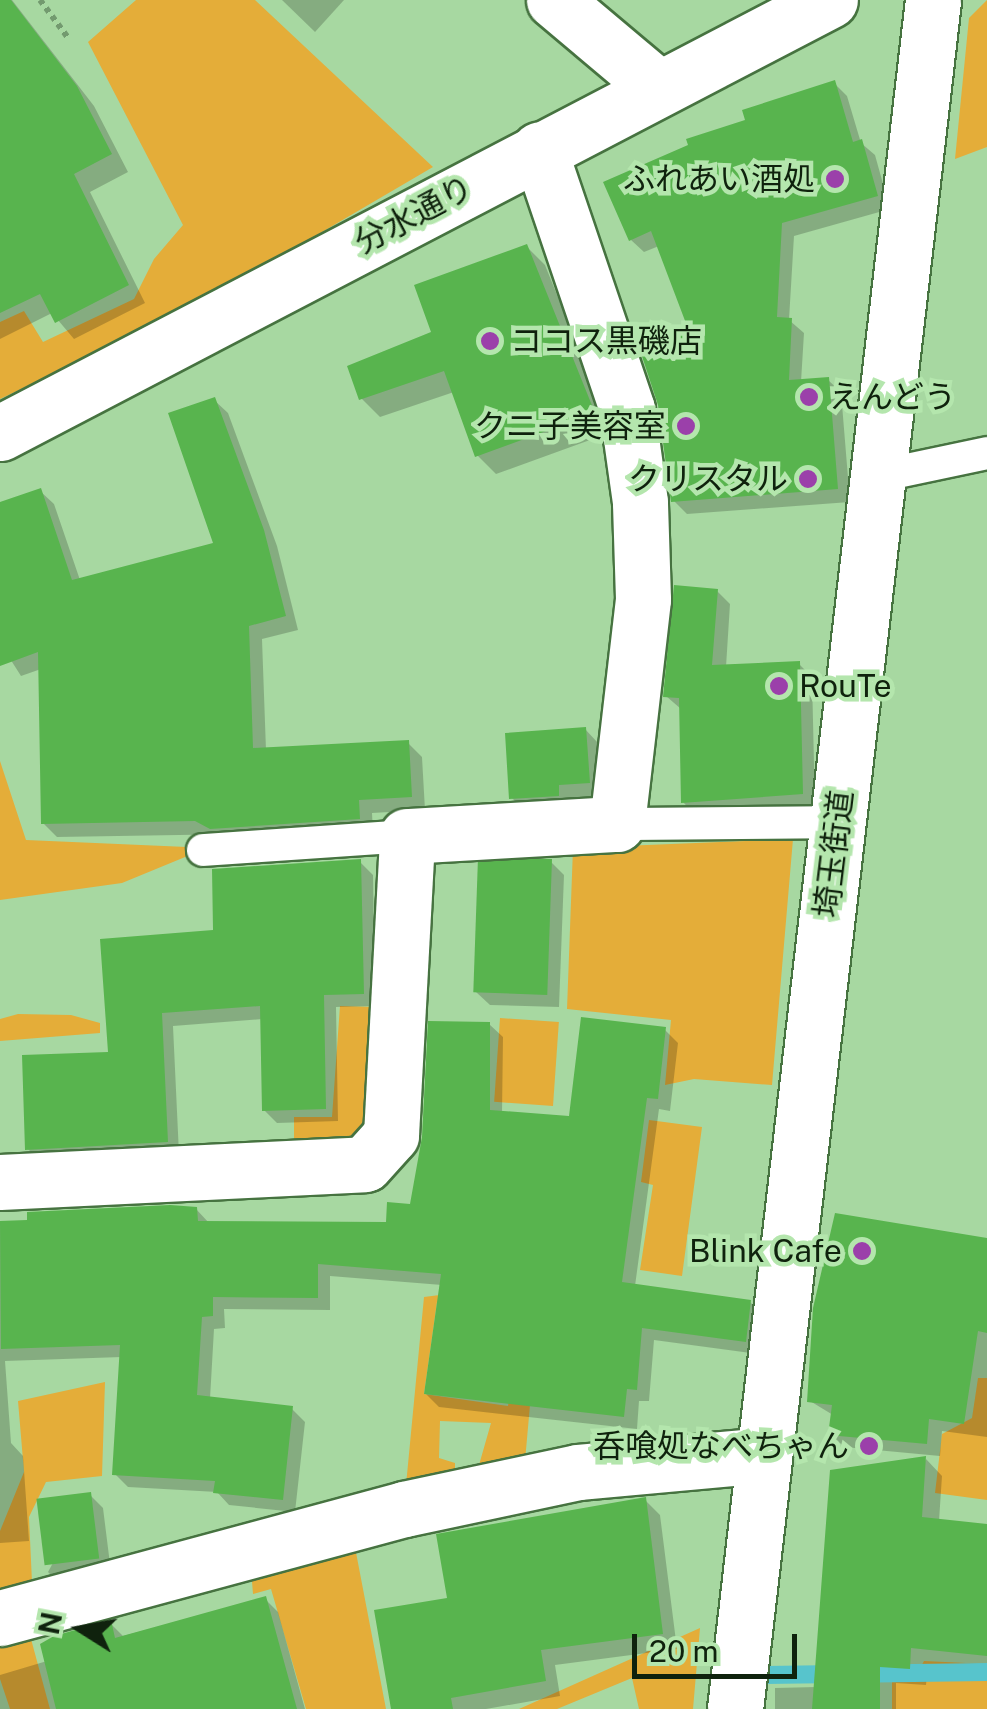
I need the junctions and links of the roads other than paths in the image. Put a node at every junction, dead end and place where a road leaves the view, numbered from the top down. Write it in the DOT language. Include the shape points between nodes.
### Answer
graph roads {
  1 [pos="554,0"];
  2 [pos="830,0"];
  3 [pos="933,0"];
  4 [pos="656,86"];
  5 [pos="539,148"];
  6 [pos="0,433"];
  7 [pos="987,453"];
  8 [pos="878,476"];
  9 [pos="838,822"];
  10 [pos="618,824"];
  11 [pos="407,836"];
  12 [pos="203,850"];
  13 [pos="0,1182"];
  14 [pos="764,1455"];
  15 [pos="0,1618"];
  16 [pos="735,1709"];
  1 -- 4 [label="street"];
  2 -- 4 [label="street, 分水通り"];
  3 -- 8 [label="street, 埼玉街道"];
  4 -- 5 [label="street, 分水通り"];
  5 -- 6 [label="street, 分水通り"];
  5 -- 10 [label="street" via="627,409 640,502 642,599"];
  7 -- 8 [label="lane"];
  8 -- 9 [label="street, 埼玉街道"];
  9 -- 10 [label="lane"];
  9 -- 14 [label="street, 埼玉街道"];
  10 -- 11 [label="street"];
  11 -- 12 [label="lane"];
  11 -- 13 [label="street" via="391,1135 365,1164"];
  14 -- 15 [label="street" via="578,1472 404,1509"];
  14 -- 16 [label="street, 埼玉街道"];
}
